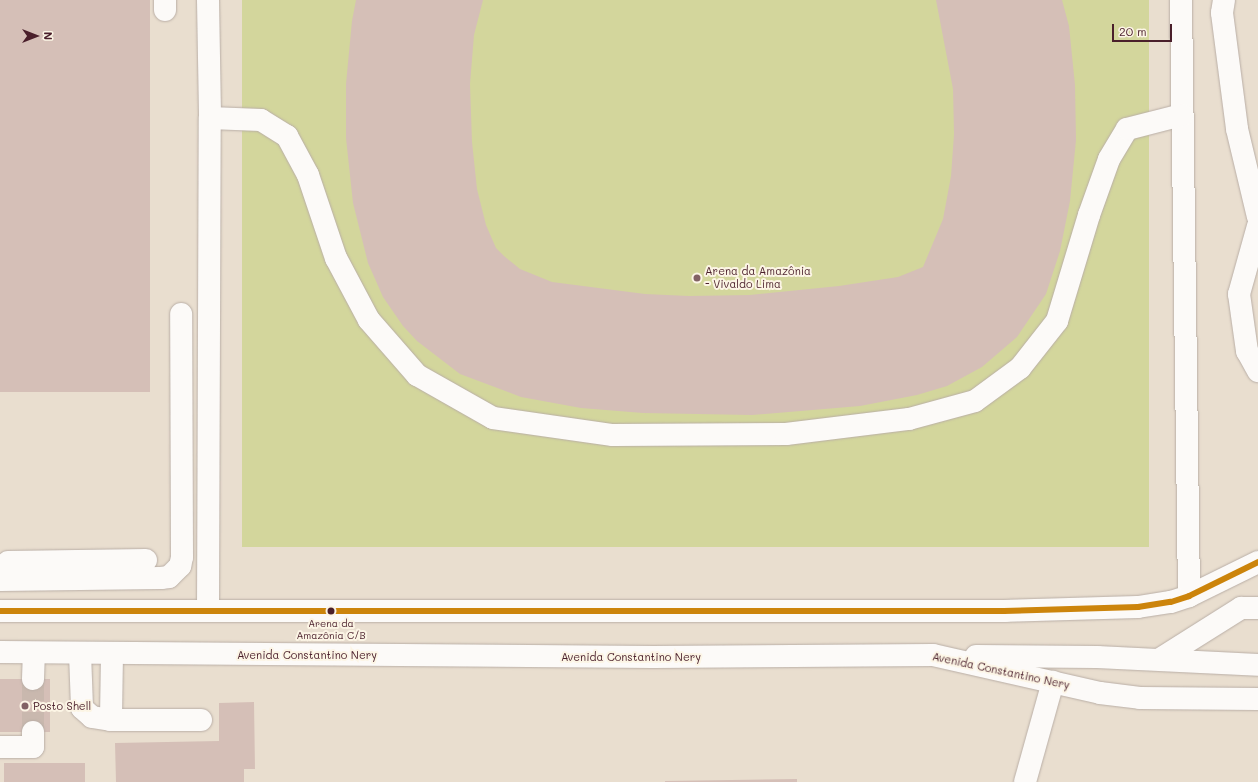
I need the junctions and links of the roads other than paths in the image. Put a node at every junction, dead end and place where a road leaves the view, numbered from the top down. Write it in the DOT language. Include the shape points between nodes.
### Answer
graph roads {
  1 [pos="208,0"];
  2 [pos="1181,0"];
  3 [pos="1224,0"];
  4 [pos="1182,114"];
  5 [pos="210,118"];
  6 [pos="1258,218"];
  7 [pos="1258,226"];
  8 [pos="181,314"];
  9 [pos="1258,371"];
  10 [pos="146,560"];
  11 [pos="1258,562"];
  12 [pos="4,571"];
  13 [pos="1189,596"];
  14 [pos="1258,608"];
  15 [pos="0,611"];
  16 [pos="208,611"];
  17 [pos="0,652"];
  18 [pos="34,653"];
  19 [pos="80,653"];
  20 [pos="112,654"];
  21 [pos="933,655"];
  22 [pos="1258,657"];
  23 [pos="1160,659"];
  24 [pos="1258,665"];
  25 [pos="33,679"];
  26 [pos="1053,682"];
  27 [pos="1258,699"];
  28 [pos="111,720"];
  29 [pos="201,720"];
  30 [pos="33,732"];
  31 [pos="0,747"];
  32 [pos="1025,782"];
  1 -- 5 [label="main road"];
  2 -- 4 [label="main road"];
  3 -- 6 [label="main road" via="1222,13 1237,129"];
  4 -- 5 [label="main road" via="1127,129 1109,159 1057,321 1020,368 975,401 910,419 786,434 613,435 493,418 417,375 369,320 336,258 308,175 287,136 261,120"];
  4 -- 13 [label="main road"];
  5 -- 16 [label="main road"];
  7 -- 9 [label="main road" via="1239,294 1247,351"];
  8 -- 12 [label="main road" via="180,566 169,577 161,578"];
  10 -- 12 [label="main road"];
  11 -- 13 [label="main road"];
  13 -- 16 [label="main road" via="1138,608 1004,611"];
  14 -- 23 [label="main road" via="1241,608"];
  15 -- 16 [label="main road"];
  17 -- 18 [label="main road, Avenida Constantino Nery"];
  18 -- 19 [label="main road, Avenida Constantino Nery"];
  18 -- 25 [label="main road"];
  19 -- 20 [label="main road, Avenida Constantino Nery"];
  19 -- 28 [label="main road" via="82,708 92,717"];
  20 -- 21 [label="main road, Avenida Constantino Nery" via="653,657"];
  20 -- 28 [label="main road"];
  21 -- 23 [label="main road"];
  21 -- 26 [label="main road, Avenida Constantino Nery"];
  22 -- 23 [label="main road"];
  23 -- 24 [label="main road"];
  26 -- 27 [label="main road, Avenida Constantino Nery" via="1100,693 1140,698"];
  26 -- 32 [label="main road"];
  28 -- 29 [label="main road"];
  30 -- 31 [label="main road" via="33,747"];
}
